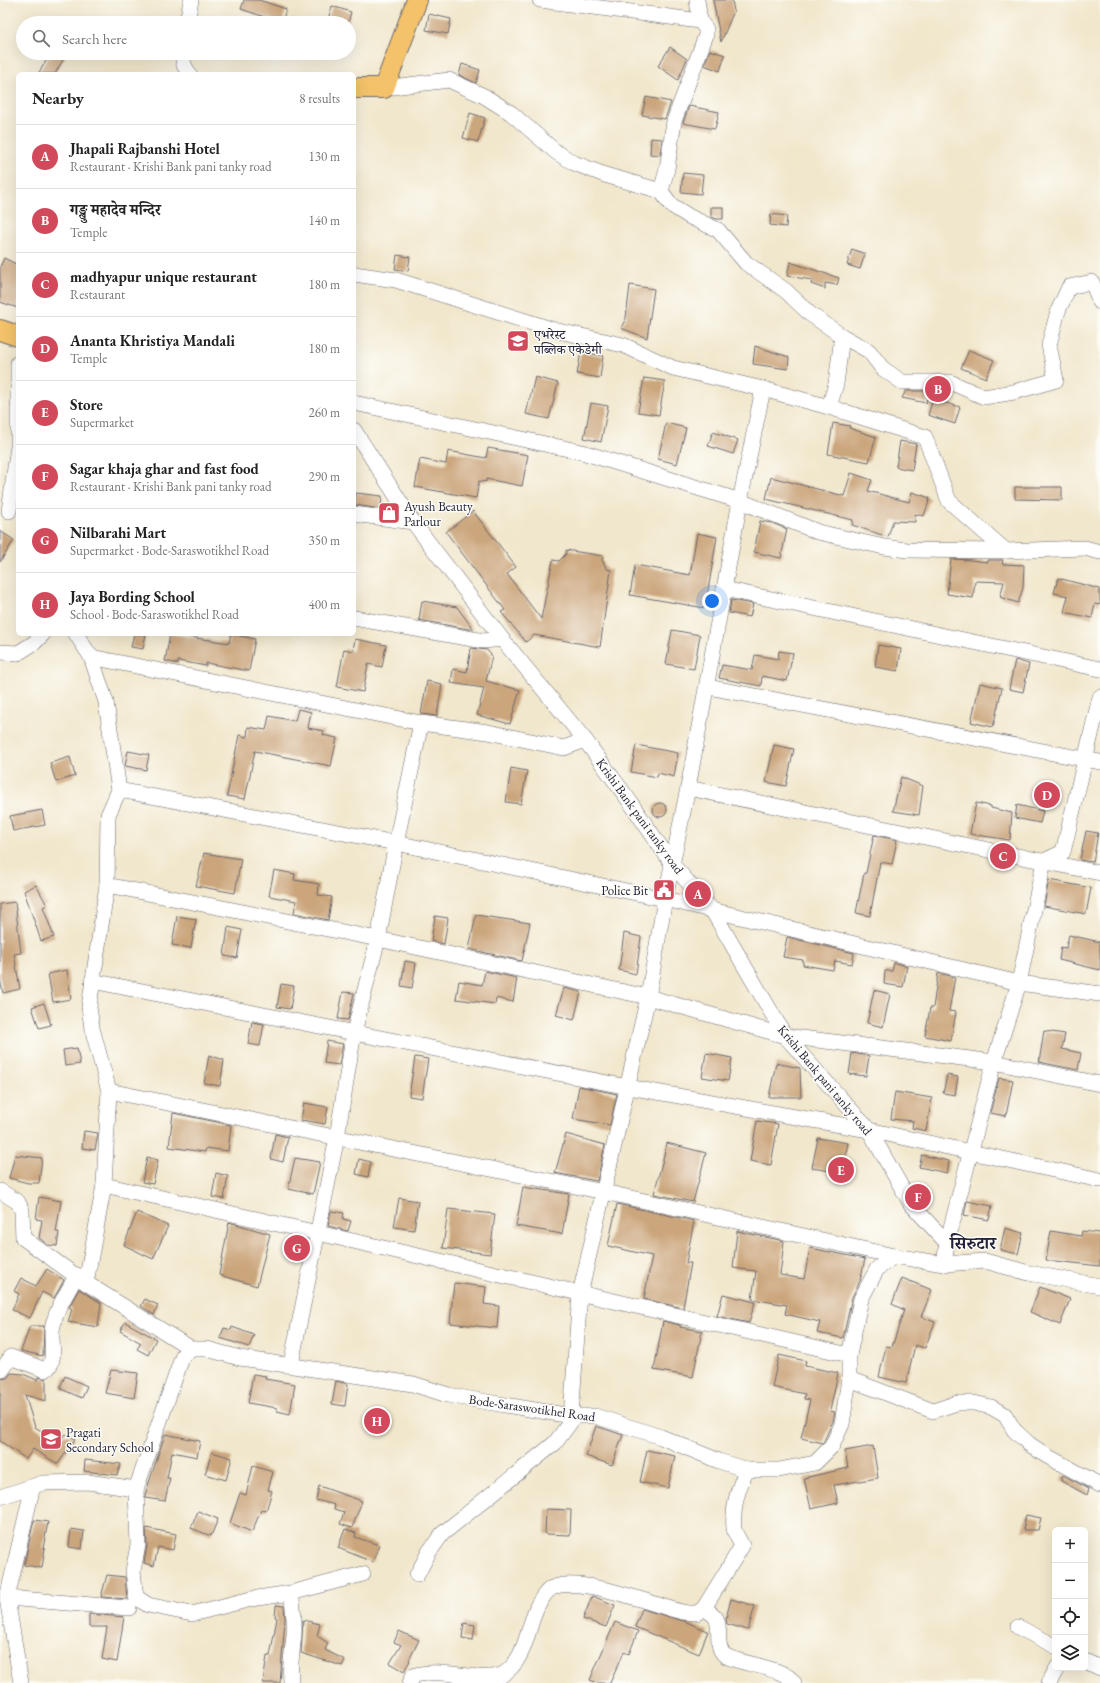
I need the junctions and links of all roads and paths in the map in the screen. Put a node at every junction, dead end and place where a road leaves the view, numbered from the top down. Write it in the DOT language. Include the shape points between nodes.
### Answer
graph roads {
  1 [pos="191,0"];
  2 [pos="417,0"];
  3 [pos="540,0"];
  4 [pos="697,0"];
  5 [pos="188,16"];
  6 [pos="700,21"];
  7 [pos="183,60"];
  8 [pos="188,72"];
  9 [pos="356,88"];
  10 [pos="384,88"];
  11 [pos="661,191"];
  12 [pos="356,274"];
  13 [pos="1096,280"];
  14 [pos="1100,302"];
  15 [pos="0,330"];
  16 [pos="16,335"];
  17 [pos="842,336"];
  18 [pos="763,389"];
  19 [pos="356,403"];
  20 [pos="829,406"];
  21 [pos="356,433"];
  22 [pos="16,461"];
  23 [pos="740,501"];
  24 [pos="9,514"];
  25 [pos="356,514"];
  26 [pos="413,522"];
  27 [pos="1006,551"];
  28 [pos="1100,552"];
  29 [pos="724,589"];
  30 [pos="356,618"];
  31 [pos="41,636"];
  32 [pos="77,636"];
  33 [pos="502,639"];
  34 [pos="0,652"];
  35 [pos="91,657"];
  36 [pos="1100,669"];
  37 [pos="708,687"];
  38 [pos="1100,697"];
  39 [pos="422,723"];
  40 [pos="585,740"];
  41 [pos="1084,758"];
  42 [pos="1100,762"];
  43 [pos="688,788"];
  44 [pos="119,790"];
  45 [pos="396,843"];
  46 [pos="1044,861"];
  47 [pos="673,865"];
  48 [pos="1100,873"];
  49 [pos="107,885"];
  50 [pos="665,899"];
  51 [pos="712,910"];
  52 [pos="378,939"];
  53 [pos="92,981"];
  54 [pos="1019,983"];
  55 [pos="1100,994"];
  56 [pos="648,997"];
  57 [pos="354,1032"];
  58 [pos="785,1036"];
  59 [pos="994,1062"];
  60 [pos="1100,1084"];
  61 [pos="628,1087"];
  62 [pos="109,1091"];
  63 [pos="869,1130"];
  64 [pos="337,1137"];
  65 [pos="971,1151"];
  66 [pos="1100,1180"];
  67 [pos="104,1185"];
  68 [pos="0,1191"];
  69 [pos="604,1192"];
  70 [pos="318,1233"];
  71 [pos="947,1243"];
  72 [pos="894,1256"];
  73 [pos="944,1264"];
  74 [pos="82,1278"];
  75 [pos="1100,1286"];
  76 [pos="580,1294"];
  77 [pos="192,1349"];
  78 [pos="849,1355"];
  79 [pos="291,1364"];
  80 [pos="0,1369"];
  81 [pos="849,1379"];
  82 [pos="573,1416"];
  83 [pos="747,1470"];
  84 [pos="1100,1485"];
  85 [pos="136,1489"];
  86 [pos="32,1490"];
  87 [pos="0,1497"];
  88 [pos="363,1574"];
  89 [pos="417,1575"];
  90 [pos="291,1593"];
  91 [pos="7,1598"];
  92 [pos="128,1608"];
  93 [pos="704,1608"];
  94 [pos="1018,1627"];
  95 [pos="1052,1644"];
  96 [pos="1088,1662"];
  97 [pos="1100,1668"];
  98 [pos="1055,1671"];
  99 [pos="291,1682"];
  100 [pos="21,1683"];
  101 [pos="410,1683"];
  102 [pos="794,1683"];
  103 [pos="1049,1683"];
  1 -- 5 [label="street"];
  2 -- 10 [label="main road"];
  3 -- 6 [label="street"];
  4 -- 6 [label="street"];
  6 -- 11 [label="street" via="706,29 706,35 674,121"];
  7 -- 8 [label="street"];
  9 -- 10 [label="main road"];
  10 -- 11 [label="street" via="449,80 484,96 511,113 556,152 574,163"];
  11 -- 17 [label="street" via="671,204 690,218 718,230 746,263"];
  12 -- 18 [label="street" via="396,280 554,330 623,345 673,368"];
  13 -- 14 [label="street"];
  13 -- 17 [label="street" via="1069,287 1058,311 1050,345 1056,380 1014,392 984,397 950,382 902,382 882,368 869,351"];
  15 -- 16 [label="main road"];
  17 -- 20 [label="street" via="836,384"];
  18 -- 20 [label="street"];
  18 -- 23 [label="street"];
  19 -- 23 [label="street" via="582,452"];
  20 -- 27 [label="street" via="925,437 949,500"];
  21 -- 26 [label="street, Krishi Bank pani tanky road"];
  22 -- 24 [label="street"];
  23 -- 27 [label="street" via="818,532 884,547 907,550"];
  23 -- 29 [label="street"];
  25 -- 26 [label="street"];
  26 -- 33 [label="street, Krishi Bank pani tanky road"];
  27 -- 28 [label="street" via="1085,548"];
  29 -- 36 [label="street"];
  29 -- 37 [label="street"];
  30 -- 33 [label="street" via="484,641"];
  31 -- 34 [label="street" via="18,653"];
  32 -- 35 [label="street"];
  33 -- 40 [label="street, Krishi Bank pani tanky road"];
  35 -- 39 [label="street"];
  35 -- 44 [label="street" via="106,702"];
  37 -- 41 [label="street"];
  37 -- 43 [label="street"];
  38 -- 41 [label="street"];
  39 -- 40 [label="street" via="488,732 564,748"];
  39 -- 45 [label="street"];
  40 -- 47 [label="street, Krishi Bank pani tanky road"];
  41 -- 42 [label="street"];
  41 -- 46 [label="street" via="1064,852"];
  43 -- 46 [label="street"];
  43 -- 47 [label="street"];
  44 -- 45 [label="street"];
  44 -- 49 [label="street" via="108,815"];
  45 -- 50 [label="street"];
  45 -- 52 [label="street"];
  46 -- 48 [label="street"];
  46 -- 54 [label="street"];
  47 -- 50 [label="street"];
  47 -- 51 [label="street, Krishi Bank pani tanky road"];
  49 -- 52 [label="street"];
  49 -- 53 [label="street"];
  50 -- 51 [label="street"];
  50 -- 56 [label="street"];
  51 -- 54 [label="street"];
  51 -- 58 [label="street, Krishi Bank pani tanky road"];
  52 -- 56 [label="street"];
  52 -- 57 [label="street"];
  53 -- 57 [label="street"];
  53 -- 62 [label="street" via="89,1007 92,1028"];
  54 -- 55 [label="street"];
  54 -- 59 [label="street"];
  56 -- 58 [label="street"];
  56 -- 61 [label="street"];
  57 -- 61 [label="street"];
  57 -- 64 [label="street"];
  58 -- 59 [label="street"];
  58 -- 63 [label="street, Krishi Bank pani tanky road"];
  59 -- 60 [label="street"];
  59 -- 65 [label="street"];
  61 -- 63 [label="street"];
  61 -- 69 [label="street"];
  62 -- 64 [label="street"];
  62 -- 67 [label="street"];
  63 -- 65 [label="street"];
  63 -- 71 [label="street, Krishi Bank pani tanky road" via="911,1204"];
  64 -- 69 [label="street"];
  64 -- 70 [label="street"];
  65 -- 66 [label="street"];
  65 -- 71 [label="street"];
  67 -- 70 [label="street"];
  67 -- 74 [label="street"];
  68 -- 74 [label="street" via="18,1202 22,1211 23,1238"];
  69 -- 72 [label="street"];
  69 -- 76 [label="street"];
  70 -- 76 [label="street"];
  70 -- 79 [label="street"];
  71 -- 73 [label="street"];
  72 -- 73 [label="street"];
  72 -- 78 [label="street, Bode-Saraswotikhel Road" via="877,1269 861,1299"];
  73 -- 75 [label="street" via="985,1261 1029,1273"];
  74 -- 77 [label="street"];
  74 -- 80 [label="street" via="59,1309 52,1331 52,1362 49,1368 45,1370 11,1357 2,1370"];
  76 -- 78 [label="street"];
  76 -- 82 [label="street"];
  77 -- 79 [label="street, Bode-Saraswotikhel Road" via="207,1349 240,1358"];
  77 -- 85 [label="street" via="183,1355"];
  78 -- 81 [label="street, Bode-Saraswotikhel Road"];
  79 -- 82 [label="street, Bode-Saraswotikhel Road" via="413,1384 448,1395"];
  81 -- 83 [label="street, Bode-Saraswotikhel Road" via="842,1424 832,1446 815,1463 779,1470"];
  81 -- 84 [label="street" via="933,1411 957,1403 974,1403 990,1407 1005,1415 1014,1430 1029,1444"];
  82 -- 83 [label="street, Bode-Saraswotikhel Road" via="595,1416 661,1437"];
  82 -- 89 [label="street" via="555,1443 442,1534"];
  83 -- 93 [label="street" via="740,1484 734,1524 734,1530 742,1546"];
  85 -- 87 [label="street" via="88,1482 43,1483"];
  85 -- 90 [label="street" via="138,1545 133,1571 136,1597 148,1605 192,1614 251,1599"];
  86 -- 91 [label="street"];
  88 -- 90 [label="street"];
  90 -- 99 [label="street" via="294,1632"];
  91 -- 92 [label="street"];
  91 -- 100 [label="street"];
  93 -- 101 [label="street" via="697,1613 682,1612 609,1590 576,1584 559,1585 548,1590 536,1608 519,1656 502,1674 479,1681 423,1672 413,1676"];
  93 -- 102 [label="street" via="716,1617 723,1653 733,1659 779,1672"];
  94 -- 95 [label="street"];
  96 -- 97 [label="street"];
  98 -- 103 [label="street"];
}
